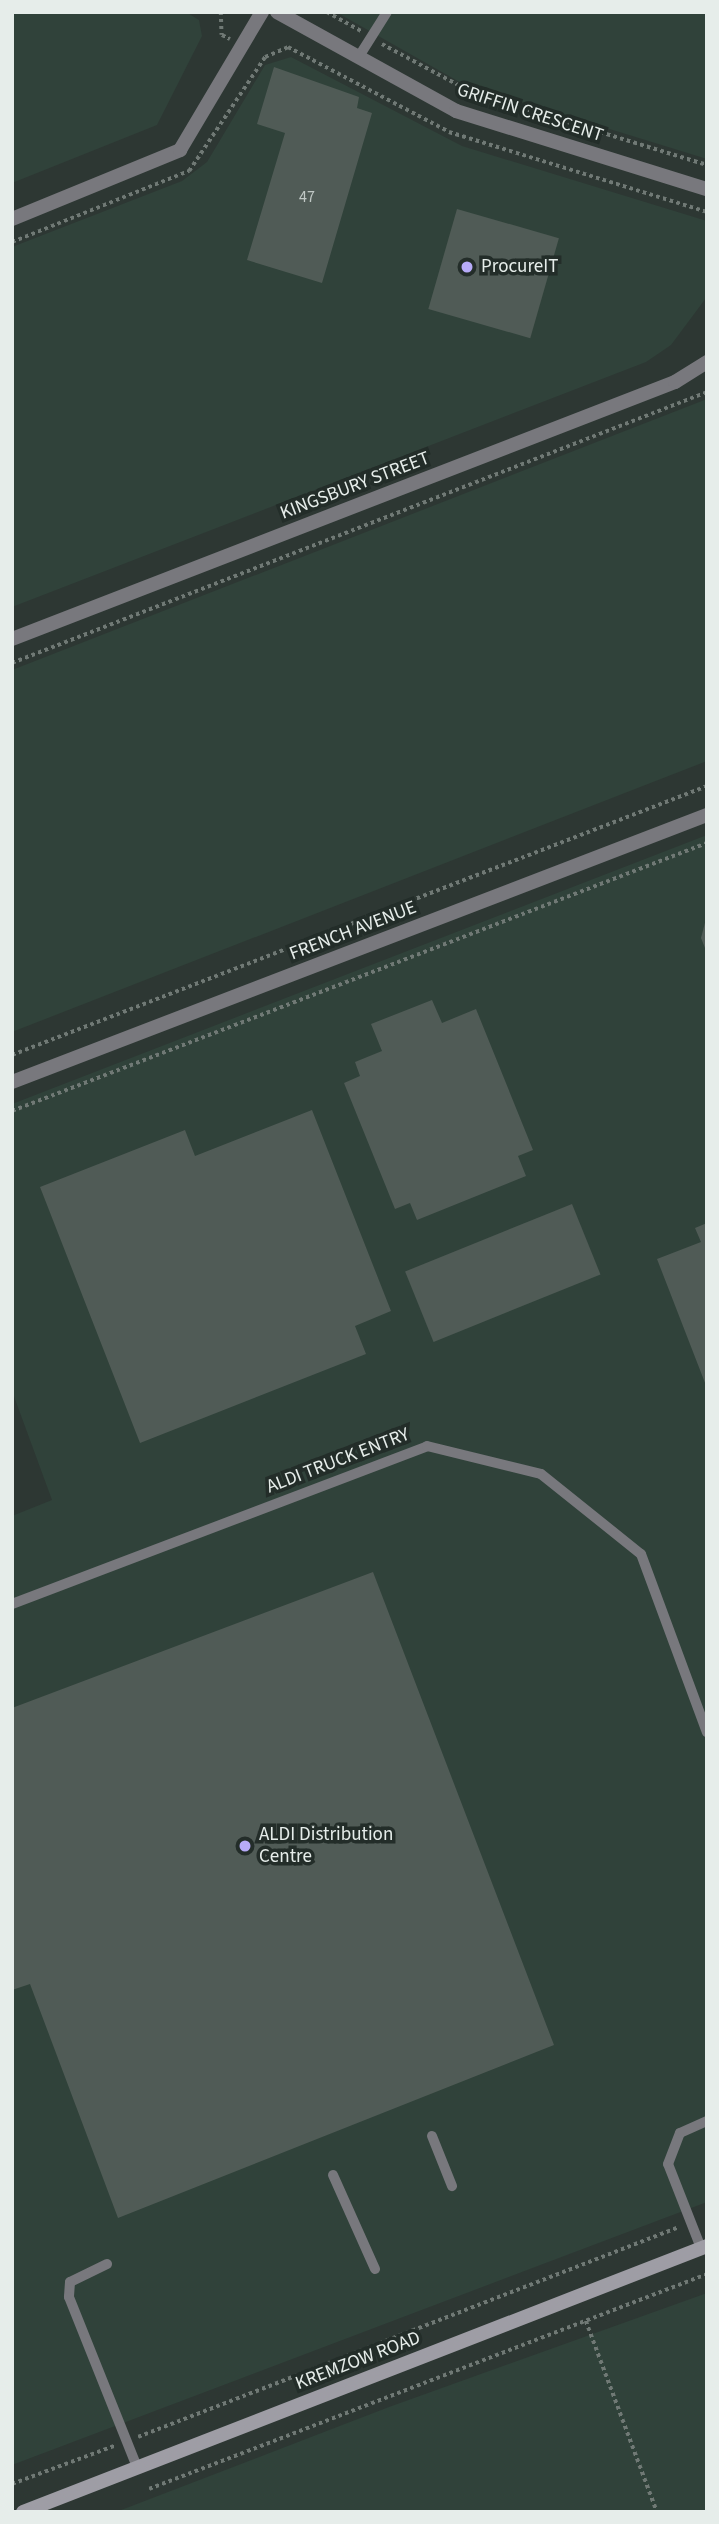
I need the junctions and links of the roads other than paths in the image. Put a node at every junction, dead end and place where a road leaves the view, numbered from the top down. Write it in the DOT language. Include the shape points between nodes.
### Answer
graph roads {
  1 [pos="262,12"];
  2 [pos="277,12"];
  3 [pos="387,12"];
  4 [pos="358,58"];
  5 [pos="707,189"];
  6 [pos="12,219"];
  7 [pos="707,362"];
  8 [pos="12,639"];
  9 [pos="707,815"];
  10 [pos="12,1082"];
  11 [pos="12,1604"];
  12 [pos="707,1732"];
  13 [pos="707,2121"];
  14 [pos="432,2136"];
  15 [pos="333,2175"];
  16 [pos="452,2186"];
  17 [pos="704,2247"];
  18 [pos="107,2264"];
  19 [pos="375,2269"];
  20 [pos="137,2467"];
  21 [pos="23,2512"];
  1 -- 6 [label="street" via="180,150"];
  2 -- 4 [label="street, GRIFFIN CRESCENT"];
  3 -- 4 [label="lane"];
  4 -- 5 [label="street, GRIFFIN CRESCENT" via="456,111"];
  7 -- 8 [label="street, KINGSBURY STREET" via="675,382"];
  9 -- 10 [label="street, FRENCH AVENUE"];
  11 -- 12 [label="lane, ALDI TRUCK ENTRY" via="427,1446 541,1474 641,1554"];
  13 -- 17 [label="lane" via="680,2133 668,2164"];
  14 -- 16 [label="lane"];
  15 -- 19 [label="lane"];
  17 -- 20 [label="street, KREMZOW ROAD"];
  18 -- 20 [label="lane" via="69,2282 69,2297"];
  20 -- 21 [label="street, KREMZOW ROAD"];
}
